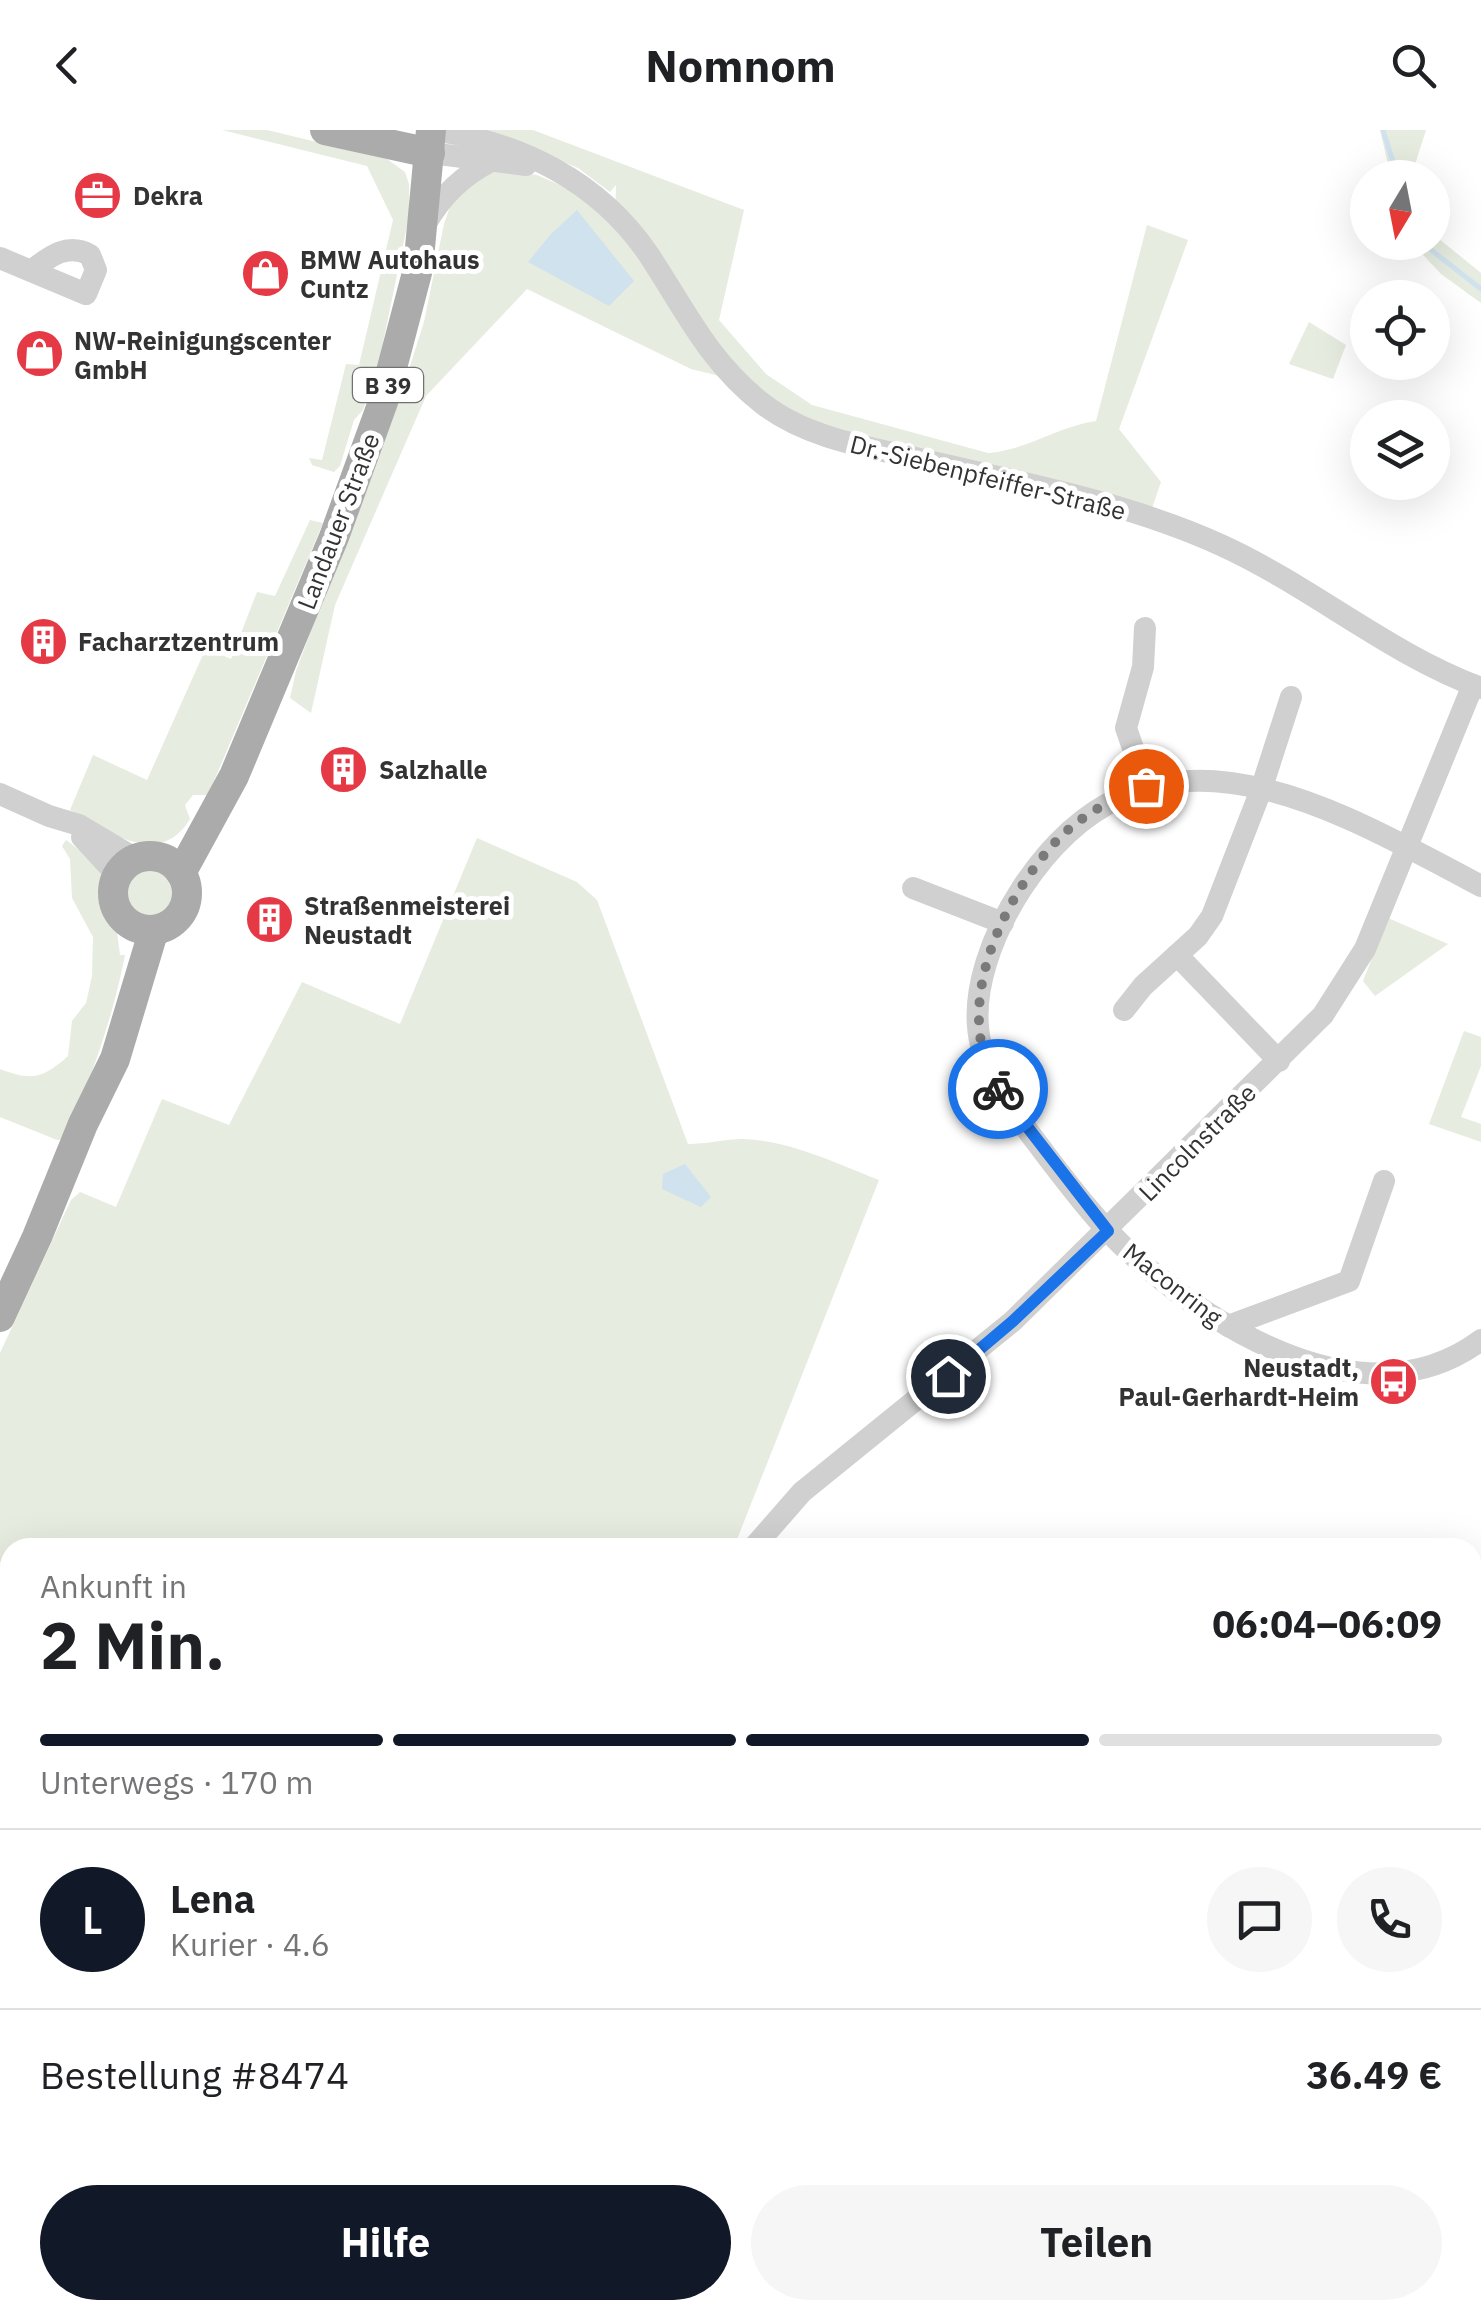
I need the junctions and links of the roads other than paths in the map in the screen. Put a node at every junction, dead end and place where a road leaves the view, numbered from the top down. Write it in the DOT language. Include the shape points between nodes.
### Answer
graph roads {
  1 [pos="325,130"];
  2 [pos="432,138"];
  3 [pos="493,160"];
  4 [pos="569,177"];
  5 [pos="424,228"];
  6 [pos="0,258"];
  7 [pos="31,271"];
  8 [pos="1146,628"];
  9 [pos="1477,687"];
  10 [pos="1291,697"];
  11 [pos="1146,786"];
  12 [pos="1262,790"];
  13 [pos="0,794"];
  14 [pos="1409,848"];
  15 [pos="150,867"];
  16 [pos="1481,886"];
  17 [pos="914,888"];
  18 [pos="1003,923"];
  19 [pos="144,927"];
  20 [pos="1177,954"];
  21 [pos="1124,1010"];
  22 [pos="1279,1061"];
  23 [pos="1384,1181"];
  24 [pos="1108,1231"];
  25 [pos="0,1317"];
  26 [pos="1228,1326"];
  27 [pos="1481,1340"];
  28 [pos="762,1538"];
  1 -- 2 [label="main road"];
  2 -- 3 [label="street, Dr.-Siebenpfeiffer-Straße"];
  2 -- 4 [label="street, Dr.-Siebenpfeiffer-Straße" via="490,140"];
  2 -- 5 [label="main road, Landauer Straße / B 39"];
  3 -- 4 [label="street, Dr.-Siebenpfeiffer-Straße"];
  3 -- 5 [label="street" via="451,187"];
  4 -- 9 [label="street, Dr.-Siebenpfeiffer-Straße" via="615,211 722,368 779,414 854,444 1089,498 1225,546"];
  5 -- 15 [label="main road, Landauer Straße / B 39" via="402,339 353,487 240,762 211,816"];
  6 -- 7 [label="street"];
  8 -- 11 [label="street" via="1126,728"];
  9 -- 14 [label="street, Lincolnstraße"];
  10 -- 12 [label="street"];
  11 -- 12 [label="street, Maconring" via="1218,780"];
  11 -- 18 [label="street, Maconring" via="1096,810 1051,847"];
  12 -- 14 [label="street, Maconring" via="1347,818"];
  12 -- 20 [label="street" via="1212,916"];
  13 -- 15 [label="street" via="79,825"];
  14 -- 16 [label="street, Maconring"];
  14 -- 22 [label="street, Lincolnstraße" via="1353,973 1324,1016"];
  15 -- 19 [label="main road" via="113,897 116,908"];
  15 -- 19 [label="main road, Landauer Straße / B 39" via="187,889 174,922"];
  17 -- 18 [label="street"];
  18 -- 24 [label="street, Maconring" via="980,997 978,1029 987,1063 1004,1100"];
  19 -- 25 [label="main road" via="83,1124"];
  20 -- 21 [label="street"];
  20 -- 22 [label="street"];
  22 -- 24 [label="street, Lincolnstraße"];
  23 -- 26 [label="street" via="1349,1281"];
  24 -- 26 [label="street, Maconring" via="1174,1290"];
  24 -- 28 [label="street, Lincolnstraße" via="1013,1321 802,1492"];
  26 -- 27 [label="street, Maconring" via="1315,1363 1362,1374 1420,1369"];
}
